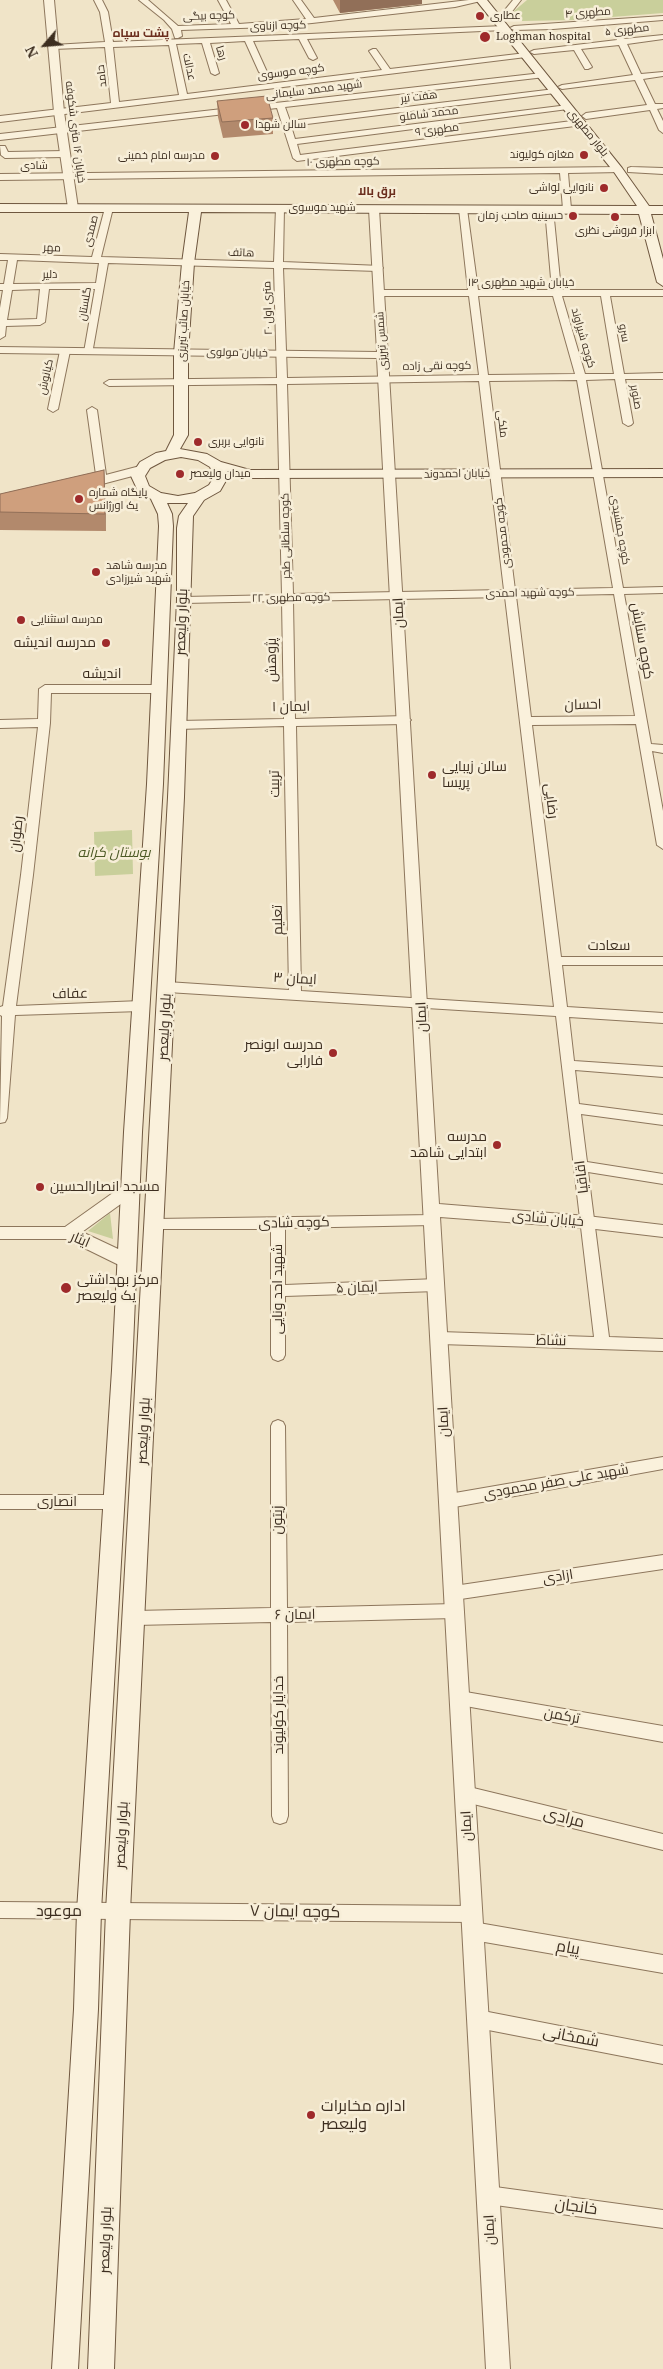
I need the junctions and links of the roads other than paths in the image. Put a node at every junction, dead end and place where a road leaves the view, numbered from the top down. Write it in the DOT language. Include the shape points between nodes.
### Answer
graph roads {
  1 [pos="49,0"];
  2 [pos="98,0"];
  3 [pos="143,0"];
  4 [pos="222,0"];
  5 [pos="297,0"];
  6 [pos="481,0"];
  7 [pos="491,0"];
  8 [pos="517,0"];
  9 [pos="504,16"];
  10 [pos="663,18"];
  11 [pos="312,21"];
  12 [pos="612,22"];
  13 [pos="236,26"];
  14 [pos="176,28"];
  15 [pos="509,28"];
  16 [pos="302,37"];
  17 [pos="663,38"];
  18 [pos="248,39"];
  19 [pos="205,41"];
  20 [pos="175,42"];
  21 [pos="623,42"];
  22 [pos="109,44"];
  23 [pos="53,47"];
  24 [pos="576,47"];
  25 [pos="373,51"];
  26 [pos="530,54"];
  27 [pos="313,58"];
  28 [pos="588,67"];
  29 [pos="263,72"];
  30 [pos="388,72"];
  31 [pos="215,73"];
  32 [pos="663,74"];
  33 [pos="542,75"];
  34 [pos="640,77"];
  35 [pos="558,89"];
  36 [pos="184,97"];
  37 [pos="115,105"];
  38 [pos="281,106"];
  39 [pos="653,106"];
  40 [pos="663,106"];
  41 [pos="568,107"];
  42 [pos="59,112"];
  43 [pos="0,119"];
  44 [pos="583,120"];
  45 [pos="287,124"];
  46 [pos="663,130"];
  47 [pos="62,131"];
  48 [pos="0,137"];
  49 [pos="292,142"];
  50 [pos="2,148"];
  51 [pos="65,154"];
  52 [pos="618,170"];
  53 [pos="631,170"];
  54 [pos="564,171"];
  55 [pos="663,171"];
  56 [pos="0,177"];
  57 [pos="68,177"];
  58 [pos="658,207"];
  59 [pos="0,208"];
  60 [pos="73,208"];
  61 [pos="109,208"];
  62 [pos="196,208"];
  63 [pos="280,208"];
  64 [pos="374,208"];
  65 [pos="464,209"];
  66 [pos="549,209"];
  67 [pos="567,209"];
  68 [pos="645,209"];
  69 [pos="0,257"];
  70 [pos="13,258"];
  71 [pos="100,260"];
  72 [pos="188,263"];
  73 [pos="278,265"];
  74 [pos="378,268"];
  75 [pos="663,282"];
  76 [pos="45,286"];
  77 [pos="100,286"];
  78 [pos="4,287"];
  79 [pos="379,293"];
  80 [pos="605,293"];
  81 [pos="663,293"];
  82 [pos="557,294"];
  83 [pos="474,295"];
  84 [pos="1,323"];
  85 [pos="0,336"];
  86 [pos="0,350"];
  87 [pos="65,351"];
  88 [pos="88,352"];
  89 [pos="181,353"];
  90 [pos="280,354"];
  91 [pos="383,355"];
  92 [pos="619,376"];
  93 [pos="663,376"];
  94 [pos="580,377"];
  95 [pos="484,378"];
  96 [pos="385,380"];
  97 [pos="282,381"];
  98 [pos="182,382"];
  99 [pos="109,383"];
  100 [pos="52,408"];
  101 [pos="92,410"];
  102 [pos="628,423"];
  103 [pos="181,435"];
  104 [pos="171,454"];
  105 [pos="202,457"];
  106 [pos="216,465"];
  107 [pos="496,473"];
  108 [pos="663,473"];
  109 [pos="250,474"];
  110 [pos="285,474"];
  111 [pos="391,474"];
  112 [pos="597,474"];
  113 [pos="140,476"];
  114 [pos="102,482"];
  115 [pos="74,487"];
  116 [pos="207,493"];
  117 [pos="157,497"];
  118 [pos="663,590"];
  119 [pos="618,591"];
  120 [pos="510,593"];
  121 [pos="398,595"];
  122 [pos="286,598"];
  123 [pos="184,600"];
  124 [pos="45,689"];
  125 [pos="160,689"];
  126 [pos="405,720"];
  127 [pos="641,720"];
  128 [pos="526,721"];
  129 [pos="288,722"];
  130 [pos="44,723"];
  131 [pos="0,724"];
  132 [pos="178,725"];
  133 [pos="646,747"];
  134 [pos="663,749"];
  135 [pos="657,781"];
  136 [pos="660,808"];
  137 [pos="663,844"];
  138 [pos="291,845"];
  139 [pos="556,960"];
  140 [pos="663,961"];
  141 [pos="167,987"];
  142 [pos="295,994"];
  143 [pos="421,1002"];
  144 [pos="141,1006"];
  145 [pos="5,1011"];
  146 [pos="562,1013"];
  147 [pos="663,1018"];
  148 [pos="568,1065"];
  149 [pos="663,1072"];
  150 [pos="574,1108"];
  151 [pos="0,1118"];
  152 [pos="663,1120"];
  153 [pos="581,1166"];
  154 [pos="663,1179"];
  155 [pos="130,1189"];
  156 [pos="433,1215"];
  157 [pos="587,1222"];
  158 [pos="155,1224"];
  159 [pos="278,1224"];
  160 [pos="663,1232"];
  161 [pos="0,1233"];
  162 [pos="68,1233"];
  163 [pos="127,1261"];
  164 [pos="437,1285"];
  165 [pos="278,1291"];
  166 [pos="440,1338"];
  167 [pos="602,1342"];
  168 [pos="663,1345"];
  169 [pos="278,1355"];
  170 [pos="278,1426"];
  171 [pos="663,1463"];
  172 [pos="449,1501"];
  173 [pos="0,1502"];
  174 [pos="114,1502"];
  175 [pos="663,1562"];
  176 [pos="454,1593"];
  177 [pos="455,1611"];
  178 [pos="279,1615"];
  179 [pos="135,1618"];
  180 [pos="460,1698"];
  181 [pos="663,1734"];
  182 [pos="466,1794"];
  183 [pos="280,1816"];
  184 [pos="663,1842"];
  185 [pos="0,1910"];
  186 [pos="118,1910"];
  187 [pos="89,1911"];
  188 [pos="473,1922"];
  189 [pos="663,1964"];
  190 [pos="478,2019"];
  191 [pos="663,2055"];
  192 [pos="488,2195"];
  193 [pos="663,2219"];
  194 [pos="65,2369"];
  195 [pos="101,2369"];
  196 [pos="498,2369"];
  1 -- 23 [label="street, خیابان ۱۶ متری شکوفه"];
  2 -- 22 [label="street, حامد" via="104,12"];
  3 -- 14 [label="street"];
  4 -- 13 [label="street"];
  5 -- 11 [label="street"];
  6 -- 11 [label="street, کوچه بیگی"];
  6 -- 15 [label="main road, بلوار مطهری"];
  7 -- 9 [label="main road, بلوار مطهری"];
  8 -- 9 [label="street"];
  9 -- 15 [label="main road, بلوار مطهری"];
  10 -- 12 [label="street, مطهری ۴"];
  11 -- 13 [label="street, کوچه بیگی"];
  12 -- 15 [label="street, مطهری ۴"];
  12 -- 21 [label="street"];
  13 -- 14 [label="street, کوچه بیگی"];
  14 -- 20 [label="street, عدالت"];
  15 -- 16 [label="street, کوچه ازناوی"];
  15 -- 26 [label="main road, بلوار مطهری"];
  16 -- 18 [label="street, کوچه ازناوی"];
  16 -- 27 [label="street"];
  17 -- 21 [label="street, مطهری ۵"];
  18 -- 19 [label="street, کوچه ازناوی"];
  18 -- 29 [label="street"];
  19 -- 20 [label="street, کوچه ازناوی"];
  19 -- 31 [label="street, رها"];
  20 -- 22 [label="street, کوچه ازناوی"];
  20 -- 36 [label="street, عدالت"];
  21 -- 24 [label="street, مطهری ۵"];
  21 -- 34 [label="street"];
  22 -- 23 [label="street, کوچه ازناوی"];
  22 -- 37 [label="street, حامد"];
  23 -- 42 [label="street, خیابان ۱۶ متری شکوفه"];
  24 -- 26 [label="street, مطهری ۵"];
  24 -- 28 [label="street"];
  25 -- 30 [label="street"];
  26 -- 30 [label="street, کوچه موسوی"];
  26 -- 33 [label="main road, بلوار مطهری"];
  26 -- 35 [label="main road, بلوار مطهری"];
  30 -- 36 [label="street, کوچه موسوی"];
  32 -- 34 [label="street, هفت تیر"];
  33 -- 35 [label="main road, بلوار مطهری"];
  33 -- 38 [label="street, شهید محمد سلیمانی"];
  34 -- 35 [label="street, هفت تیر"];
  34 -- 39 [label="street"];
  35 -- 41 [label="main road, بلوار مطهری"];
  35 -- 44 [label="main road, بلوار مطهری"];
  35 -- 45 [label="street, هفت تیر"];
  36 -- 37 [label="street, کوچه موسوی"];
  37 -- 42 [label="street, کوچه موسوی"];
  38 -- 45 [label="street"];
  38 -- 47 [label="street, شهید محمد سلیمانی"];
  39 -- 40 [label="street, مطهری ۹"];
  39 -- 44 [label="street, مطهری ۹"];
  39 -- 46 [label="street"];
  41 -- 44 [label="main road, بلوار مطهری"];
  41 -- 49 [label="street, محمد شاملو"];
  42 -- 43 [label="street, کوچه موسوی"];
  42 -- 47 [label="street, خیابان ۱۶ متری شکوفه"];
  44 -- 49 [label="street, مطهری ۹" via="297,158"];
  44 -- 52 [label="main road, بلوار مطهری"];
  44 -- 53 [label="main road, بلوار مطهری"];
  45 -- 49 [label="street"];
  47 -- 48 [label="street, شهید محمد سلیمانی"];
  47 -- 51 [label="street, خیابان ۱۶ متری شکوفه"];
  50 -- 51 [label="street" via="4,155"];
  51 -- 57 [label="street, خیابان ۱۶ متری شکوفه"];
  52 -- 54 [label="street, کوچه مطهری ۱۰"];
  52 -- 68 [label="main road, بلوار مطهری"];
  53 -- 55 [label="street"];
  53 -- 58 [label="main road, بلوار مطهری"];
  54 -- 57 [label="street, کوچه مطهری ۱۰"];
  54 -- 67 [label="street"];
  56 -- 57 [label="street, شادی"];
  57 -- 60 [label="street, خیابان ۱۶ متری شکوفه"];
  58 -- 68 [label="main road, شهید موسوی"];
  59 -- 60 [label="main road, شهید موسوی"];
  60 -- 61 [label="main road, شهید موسوی"];
  61 -- 62 [label="main road, شهید موسوی"];
  61 -- 71 [label="street, صمدی"];
  62 -- 63 [label="main road, شهید موسوی"];
  62 -- 72 [label="main road, خیابان صائب تبریزی"];
  63 -- 64 [label="main road, شهید موسوی"];
  63 -- 73 [label="street, ۲۰ متری اول"];
  64 -- 65 [label="main road, شهید موسوی"];
  64 -- 74 [label="street, شمس تبریزی"];
  65 -- 66 [label="main road, شهید موسوی"];
  65 -- 83 [label="street, ملکی"];
  66 -- 67 [label="main road, شهید موسوی"];
  66 -- 82 [label="street, کوچه شیراوند"];
  67 -- 68 [label="main road, شهید موسوی"];
  68 -- 75 [label="main road, بلوار مطهری"];
  69 -- 70 [label="street, مهر"];
  70 -- 71 [label="street, مهر"];
  70 -- 78 [label="street"];
  71 -- 72 [label="street, هاتف"];
  71 -- 77 [label="street, گلستان"];
  72 -- 73 [label="street, هاتف"];
  72 -- 89 [label="main road, خیابان صائب تبریزی"];
  73 -- 74 [label="street, هاتف"];
  73 -- 90 [label="street, ۲۰ متری اول"];
  74 -- 79 [label="street, شمس تبریزی"];
  76 -- 77 [label="street, دلیر"];
  76 -- 78 [label="street, دلیر"];
  76 -- 84 [label="street" via="40,322"];
  77 -- 88 [label="street, گلستان"];
  78 -- 84 [label="street"];
  79 -- 83 [label="street, خیابان شهید مطهری ۱۴"];
  79 -- 91 [label="street, شمس تبریزی"];
  80 -- 81 [label="street, خیابان شهید مطهری ۱۴"];
  80 -- 82 [label="street, خیابان شهید مطهری ۱۴"];
  80 -- 92 [label="street, سرو"];
  82 -- 83 [label="street, خیابان شهید مطهری ۱۴"];
  82 -- 94 [label="street, کوچه شیراوند"];
  83 -- 95 [label="street, ملکی"];
  84 -- 85 [label="street"];
  86 -- 87 [label="street, خیابان مولوی"];
  87 -- 88 [label="street, خیابان مولوی"];
  87 -- 100 [label="street, کیانوش"];
  88 -- 89 [label="street, خیابان مولوی"];
  89 -- 90 [label="street, خیابان مولوی"];
  89 -- 98 [label="main road, خیابان صائب تبریزی"];
  90 -- 91 [label="street, خیابان مولوی"];
  90 -- 97 [label="street, ۲۰ متری اول"];
  91 -- 96 [label="street, شمس تبریزی"];
  92 -- 93 [label="street, کوچه نقی زاده"];
  92 -- 94 [label="street, کوچه نقی زاده"];
  92 -- 102 [label="street, صنوبر"];
  94 -- 95 [label="street, کوچه نقی زاده"];
  94 -- 112 [label="street, کوچه شیراوند"];
  95 -- 96 [label="street, کوچه نقی زاده"];
  95 -- 107 [label="street, ملکی"];
  96 -- 97 [label="street, کوچه نقی زاده"];
  96 -- 111 [label="street, شمس تبریزی"];
  97 -- 98 [label="street, کوچه نقی زاده"];
  97 -- 110 [label="street, ۲۰ متری اول"];
  98 -- 99 [label="street, کوچه نقی زاده"];
  98 -- 103 [label="main road, خیابان صائب تبریزی"];
  101 -- 114 [label="street"];
  103 -- 104 [label="main road"];
  103 -- 105 [label="main road"];
  104 -- 105 [label="main road"];
  104 -- 113 [label="main road" via="152,460"];
  105 -- 106 [label="main road"];
  106 -- 109 [label="main road"];
  106 -- 116 [label="main road" via="221,477"];
  107 -- 111 [label="main road, خیابان احمدوند"];
  107 -- 112 [label="main road, خیابان احمدوند"];
  107 -- 120 [label="street, کوچه محمودی"];
  108 -- 112 [label="main road, خیابان احمدوند"];
  109 -- 110 [label="main road, خیابان احمدوند"];
  109 -- 116 [label="main road"];
  110 -- 111 [label="main road, خیابان احمدوند"];
  110 -- 122 [label="street, کوچه سلطانی طجر"];
  111 -- 121 [label="street, ایمان"];
  112 -- 119 [label="street, کوچه جمشیدی"];
  113 -- 114 [label="street"];
  113 -- 117 [label="main road" via="149,493"];
  114 -- 115 [label="street"];
  116 -- 117 [label="main road" via="178,500"];
  116 -- 123 [label="main road, بلوار ولیعصر" via="186,516"];
  117 -- 125 [label="main road, بلوار ولیعصر" via="165,514 166,526"];
  118 -- 119 [label="street, کوچه شهید احمدی"];
  119 -- 120 [label="street, کوچه شهید احمدی"];
  119 -- 127 [label="street, کوچه ستایش"];
  120 -- 121 [label="street, کوچه شهید احمدی"];
  120 -- 128 [label="street, رضایی"];
  121 -- 122 [label="street, کوچه مطهری ۲۲"];
  121 -- 126 [label="street, ایمان"];
  122 -- 123 [label="street, کوچه مطهری ۲۲"];
  122 -- 129 [label="street, پژوهش"];
  123 -- 132 [label="main road, بلوار ولیعصر"];
  124 -- 125 [label="street, اندیشه"];
  124 -- 130 [label="street, رضوان"];
  125 -- 144 [label="main road, بلوار ولیعصر"];
  126 -- 129 [label="street, ایمان ۱"];
  126 -- 143 [label="street, ایمان"];
  127 -- 128 [label="street, احسان"];
  127 -- 133 [label="street, کوچه ستایش"];
  128 -- 139 [label="street, رضایی"];
  129 -- 132 [label="street, ایمان ۱"];
  129 -- 138 [label="street, تربیت"];
  130 -- 131 [label="street"];
  130 -- 145 [label="street, رضوان" via="27,875"];
  132 -- 141 [label="main road, بلوار ولیعصر"];
  133 -- 134 [label="street"];
  133 -- 135 [label="street, کوچه ستایش"];
  135 -- 136 [label="street, کوچه ستایش"];
  136 -- 137 [label="street, کوچه ستایش"];
  138 -- 142 [label="street, تعلیم"];
  139 -- 140 [label="street, سعادت"];
  139 -- 146 [label="street, رضایی"];
  141 -- 142 [label="street, ایمان ۳"];
  141 -- 144 [label="main road"];
  141 -- 158 [label="main road, بلوار ولیعصر"];
  142 -- 143 [label="street, ایمان ۳"];
  143 -- 146 [label="street, ایمان ۳"];
  143 -- 156 [label="street, ایمان"];
  144 -- 145 [label="street, عفاف"];
  144 -- 155 [label="main road, بلوار ولیعصر"];
  145 -- 151 [label="street, رضوان"];
  146 -- 147 [label="street, ایمان ۳"];
  146 -- 148 [label="street, اقاقیا"];
  148 -- 149 [label="street"];
  148 -- 150 [label="street, اقاقیا"];
  150 -- 152 [label="street"];
  150 -- 153 [label="street, اقاقیا"];
  153 -- 154 [label="street"];
  153 -- 157 [label="street, اقاقیا"];
  155 -- 162 [label="street"];
  155 -- 163 [label="main road, بلوار ولیعصر"];
  156 -- 157 [label="street, خیابان شادی"];
  156 -- 159 [label="street, کوچه شادی"];
  156 -- 164 [label="street, ایمان"];
  157 -- 160 [label="street, خیابان شادی"];
  157 -- 167 [label="street, اقاقیا"];
  158 -- 159 [label="street, کوچه شادی"];
  158 -- 179 [label="main road, بلوار ولیعصر"];
  159 -- 165 [label="street, شهید احد ونایی"];
  161 -- 162 [label="street, ایثار"];
  162 -- 163 [label="street, ایثار"];
  163 -- 174 [label="main road, بلوار ولیعصر"];
  164 -- 165 [label="street, ایمان ۵"];
  164 -- 166 [label="street, ایمان"];
  165 -- 169 [label="street, شهید احد ونایی"];
  166 -- 167 [label="street, نشاط"];
  166 -- 172 [label="street, ایمان"];
  167 -- 168 [label="street, نشاط"];
  170 -- 178 [label="street, زیتون"];
  171 -- 172 [label="street, شهید علی صفر محمودی"];
  172 -- 176 [label="street, ایمان"];
  173 -- 174 [label="street, انصاری"];
  174 -- 187 [label="main road, بلوار ولیعصر"];
  175 -- 176 [label="street, ازادی"];
  176 -- 177 [label="street, ایمان"];
  177 -- 178 [label="street, ایمان ۶"];
  177 -- 180 [label="street, ایمان"];
  178 -- 179 [label="street, ایمان ۶"];
  178 -- 183 [label="street, خدایار کولیوند"];
  179 -- 186 [label="main road, بلوار ولیعصر"];
  180 -- 181 [label="street, ترکمن"];
  180 -- 182 [label="street, ایمان"];
  182 -- 184 [label="street, مرادی"];
  182 -- 188 [label="street, ایمان"];
  185 -- 187 [label="street, موعود"];
  186 -- 187 [label="street, موعود"];
  186 -- 188 [label="street, کوچه ایمان ۷"];
  186 -- 195 [label="main road, بلوار ولیعصر"];
  187 -- 194 [label="main road, بلوار ولیعصر"];
  188 -- 189 [label="street, پیام"];
  188 -- 190 [label="street, ایمان"];
  190 -- 191 [label="street, شمخانی"];
  190 -- 192 [label="street, ایمان"];
  192 -- 193 [label="street, خانجان"];
  192 -- 196 [label="street, ایمان"];
}
